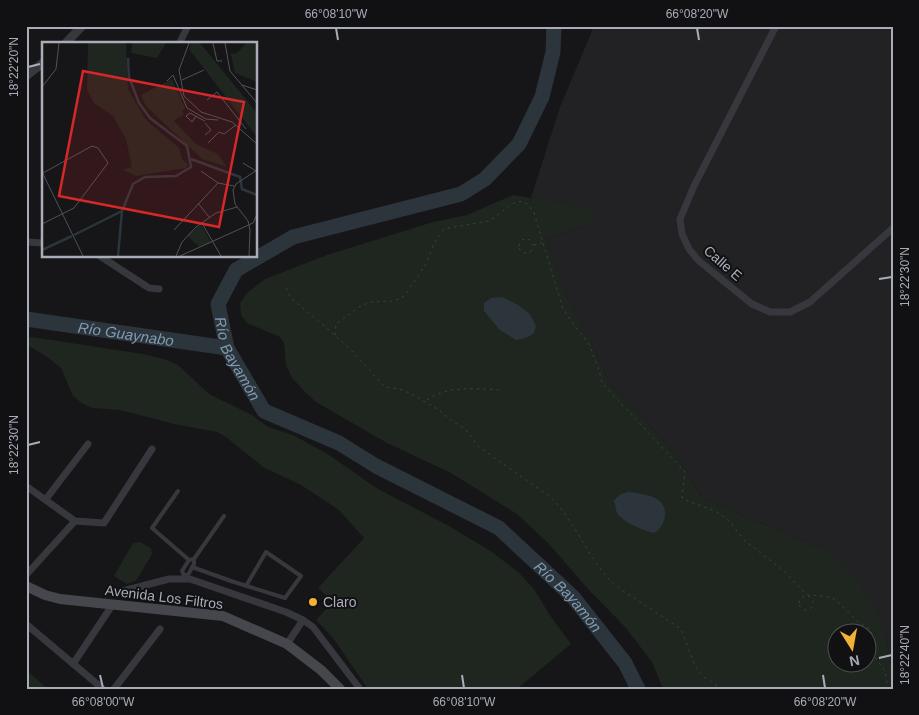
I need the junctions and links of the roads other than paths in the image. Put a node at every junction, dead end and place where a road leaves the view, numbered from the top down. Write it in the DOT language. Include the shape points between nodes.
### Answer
graph roads {
  1 [pos="82,26"];
  2 [pos="188,26"];
  3 [pos="776,26"];
  4 [pos="67,42"];
  5 [pos="180,42"];
  6 [pos="42,67"];
  7 [pos="26,76"];
  8 [pos="893,228"];
  9 [pos="26,242"];
  10 [pos="42,243"];
  11 [pos="103,258"];
  12 [pos="159,289"];
  13 [pos="88,444"];
  14 [pos="152,449"];
  15 [pos="26,486"];
  16 [pos="178,491"];
  17 [pos="46,499"];
  18 [pos="224,516"];
  19 [pos="75,520"];
  20 [pos="194,559"];
  21 [pos="188,560"];
  22 [pos="192,568"];
  23 [pos="26,575"];
  24 [pos="183,577"];
  25 [pos="26,586"];
  26 [pos="246,586"];
  27 [pos="123,591"];
  28 [pos="113,604"];
  29 [pos="303,620"];
  30 [pos="26,624"];
  31 [pos="160,629"];
  32 [pos="287,644"];
  33 [pos="73,664"];
  34 [pos="103,689"];
  35 [pos="114,689"];
  36 [pos="340,689"];
  37 [pos="360,689"];
  1 -- 4 [label="street"];
  2 -- 5 [label="street"];
  3 -- 8 [label="street, Calle E" via="680,219 689,249 752,304 770,312 790,312 810,302"];
  6 -- 7 [label="street"];
  9 -- 10 [label="street"];
  11 -- 12 [label="street" via="149,288"];
  13 -- 17 [label="street"];
  14 -- 19 [label="street" via="104,523"];
  15 -- 17 [label="street"];
  16 -- 21 [label="lane" via="152,528"];
  17 -- 19 [label="street"];
  18 -- 20 [label="lane"];
  19 -- 23 [label="street"];
  20 -- 21 [label="lane"];
  20 -- 22 [label="lane"];
  21 -- 24 [label="lane"];
  22 -- 24 [label="lane"];
  22 -- 26 [label="lane"];
  24 -- 27 [label="street"];
  24 -- 29 [label="street"];
  25 -- 28 [label="main road, Avenida Los Filtros" via="60,599"];
  26 -- 26 [label="lane" via="285,598 301,576 266,552"];
  28 -- 32 [label="main road, Avenida Los Filtros" via="223,616"];
  28 -- 33 [label="street"];
  29 -- 32 [label="street"];
  29 -- 37 [label="street" via="313,628"];
  30 -- 33 [label="street"];
  31 -- 35 [label="street"];
  32 -- 36 [label="main road, Avenida Los Filtros"];
  33 -- 34 [label="street"];
}
